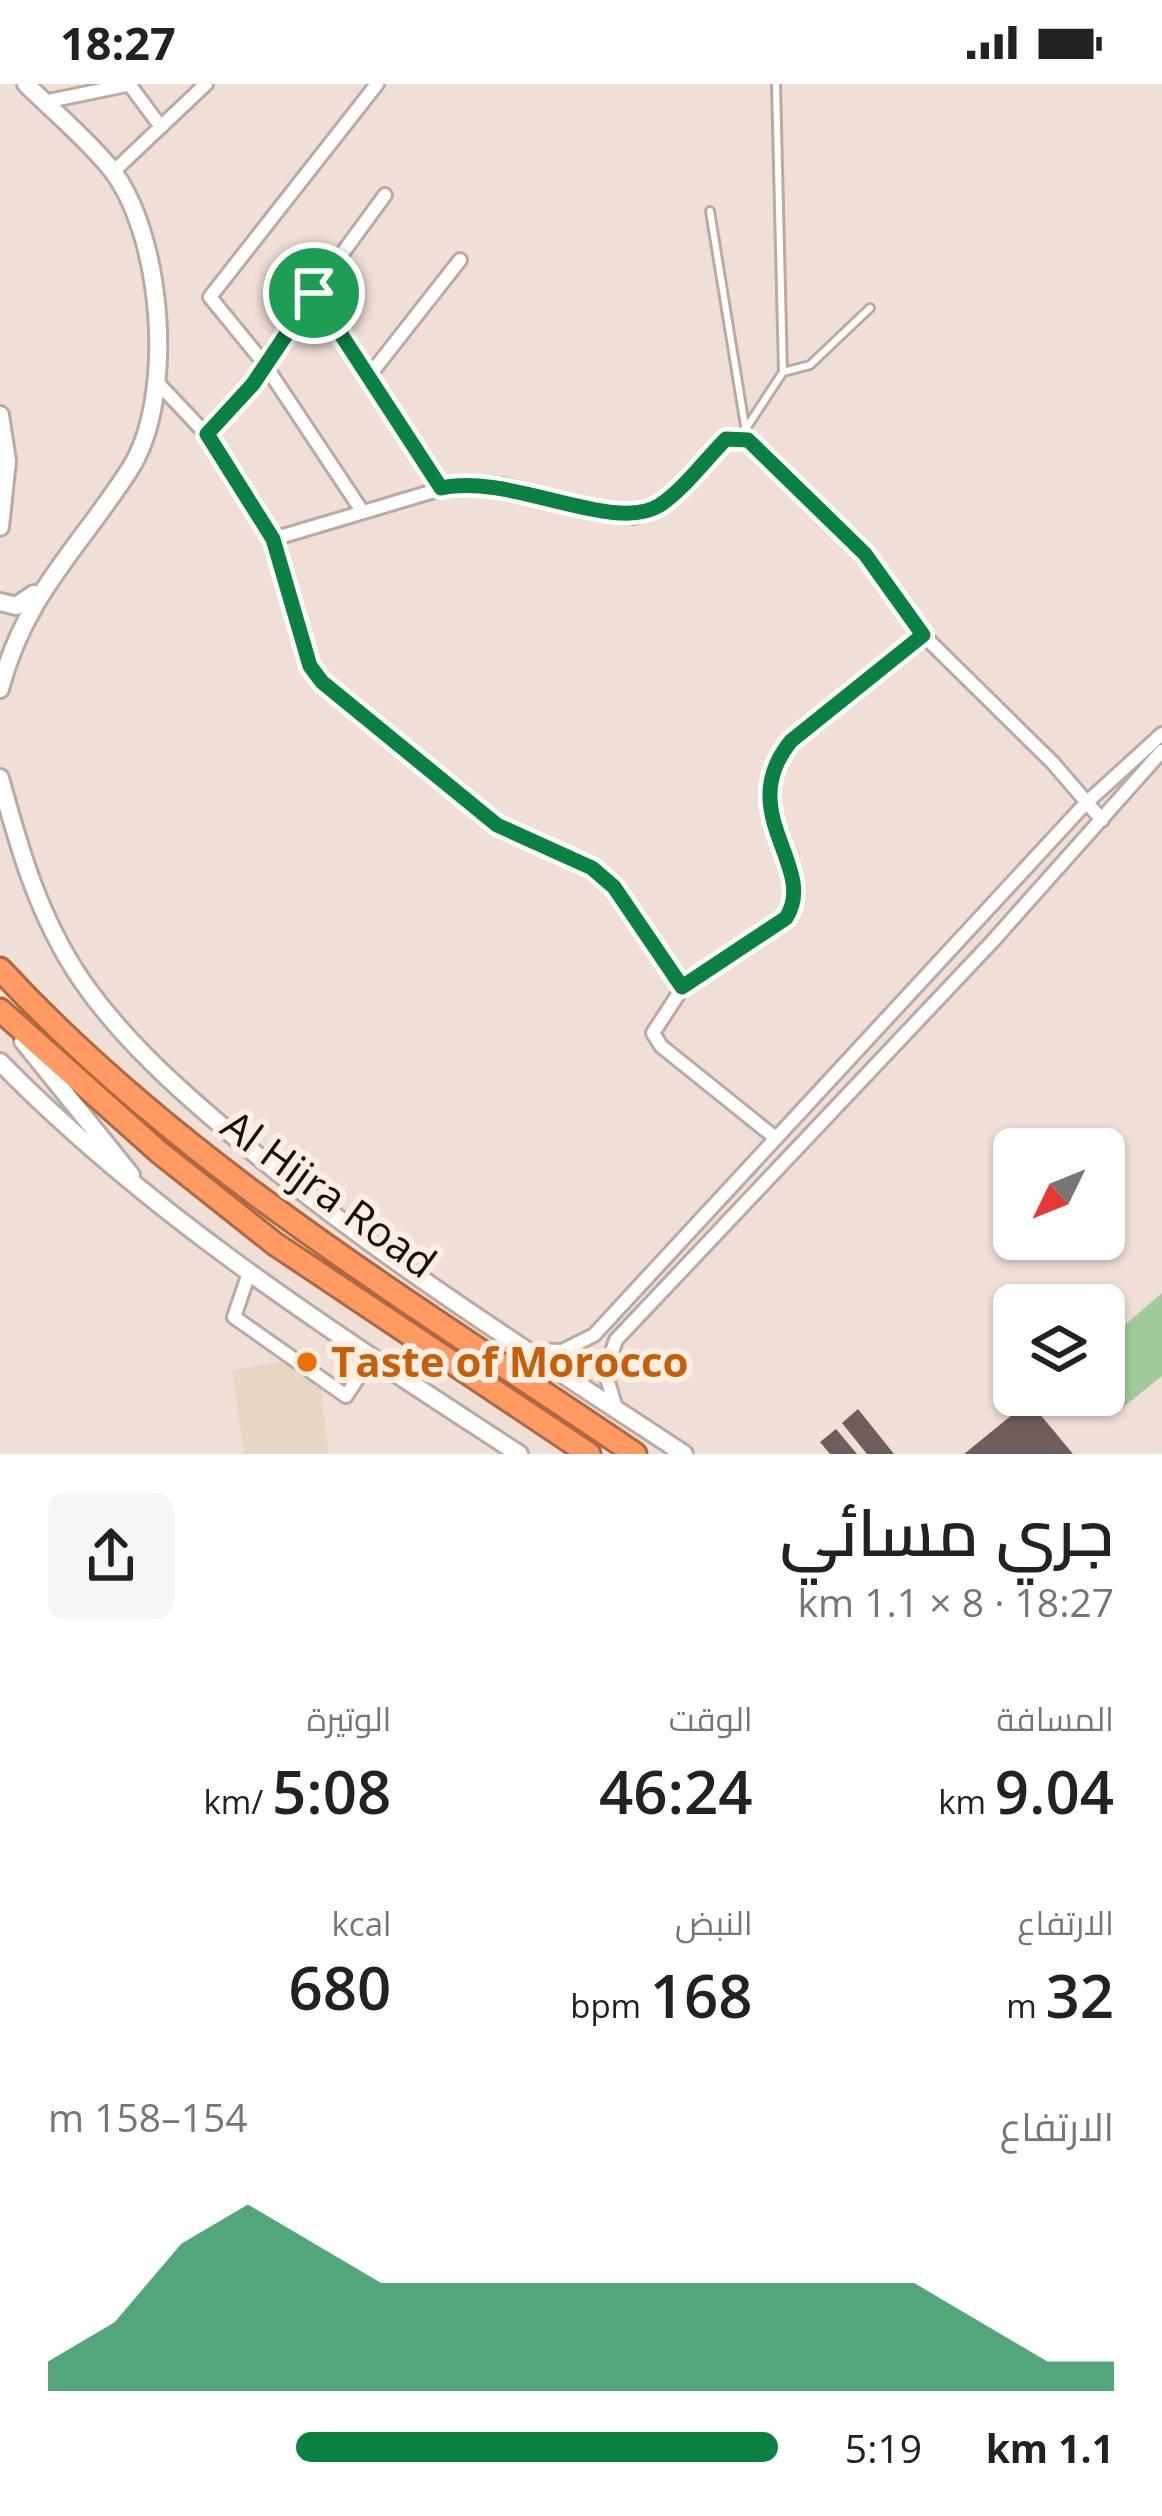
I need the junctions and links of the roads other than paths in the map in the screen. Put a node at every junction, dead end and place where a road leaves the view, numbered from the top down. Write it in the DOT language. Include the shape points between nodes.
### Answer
graph roads {
  1 [pos="377,84"];
  2 [pos="776,84"];
  3 [pos="128,85"];
  4 [pos="200,86"];
  5 [pos="35,90"];
  6 [pos="160,127"];
  7 [pos="113,172"];
  8 [pos="385,194"];
  9 [pos="710,211"];
  10 [pos="460,260"];
  11 [pos="314,293"];
  12 [pos="870,308"];
  13 [pos="263,362"];
  14 [pos="783,372"];
  15 [pos="369,376"];
  16 [pos="156,380"];
  17 [pos="0,415"];
  18 [pos="207,434"];
  19 [pos="742,434"];
  20 [pos="441,488"];
  21 [pos="362,511"];
  22 [pos="0,527"];
  23 [pos="273,539"];
  24 [pos="39,592"];
  25 [pos="0,602"];
  26 [pos="923,635"];
  27 [pos="0,689"];
  28 [pos="1162,734"];
  29 [pos="1160,756"];
  30 [pos="0,778"];
  31 [pos="1085,805"];
  32 [pos="1102,820"];
  33 [pos="0,969"];
  34 [pos="682,987"];
  35 [pos="912,988"];
  36 [pos="930,1006"];
  37 [pos="0,1011"];
  38 [pos="0,1062"];
  39 [pos="773,1136"];
  40 [pos="733,1181"];
  41 [pos="749,1196"];
  42 [pos="151,1200"];
  43 [pos="249,1273"];
  44 [pos="526,1350"];
  45 [pos="372,1356"];
  46 [pos="616,1409"];
  47 [pos="520,1454"];
  48 [pos="589,1454"];
  49 [pos="635,1454"];
  50 [pos="684,1454"];
  1 -- 13 [label="street" via="210,297"];
  2 -- 14 [label="lane"];
  3 -- 5 [label="street"];
  3 -- 6 [label="street"];
  4 -- 6 [label="street"];
  5 -- 7 [label="main road"];
  6 -- 7 [label="street"];
  7 -- 16 [label="main road" via="151,269"];
  8 -- 11 [label="street"];
  9 -- 19 [label="lane"];
  10 -- 15 [label="street"];
  11 -- 13 [label="street"];
  11 -- 15 [label="street"];
  12 -- 14 [label="lane" via="810,365"];
  13 -- 18 [label="street"];
  13 -- 21 [label="street"];
  14 -- 19 [label="lane"];
  15 -- 20 [label="street"];
  16 -- 18 [label="street"];
  16 -- 24 [label="main road" via="133,466"];
  17 -- 22 [label="main road" via="7,461"];
  18 -- 23 [label="street"];
  19 -- 20 [label="street" via="726,439 661,505 634,517 502,484"];
  19 -- 26 [label="street" via="865,554"];
  20 -- 21 [label="street"];
  21 -- 23 [label="street"];
  23 -- 34 [label="street" via="310,666 322,682 497,825 592,868 614,887"];
  24 -- 25 [label="main road" via="16,606"];
  24 -- 27 [label="main road"];
  26 -- 31 [label="street"];
  26 -- 34 [label="street" via="775,760 770,818 796,902 786,918"];
  28 -- 31 [label="street"];
  29 -- 32 [label="street"];
  30 -- 44 [label="main road" via="31,889 83,982 172,1084 292,1186"];
  31 -- 32 [label="street"];
  31 -- 35 [label="street"];
  32 -- 36 [label="street"];
  33 -- 49 [label="highway, Al Hijra Road" via="154,1113 281,1213"];
  34 -- 39 [label="street" via="653,1033"];
  35 -- 36 [label="street"];
  35 -- 39 [label="street"];
  36 -- 41 [label="street"];
  37 -- 42 [label="main road"];
  37 -- 48 [label="highway, Al Hijra Road" via="275,1244"];
  38 -- 42 [label="main road"];
  39 -- 40 [label="street"];
  40 -- 41 [label="street"];
  40 -- 44 [label="street" via="594,1335 562,1352"];
  41 -- 46 [label="street" via="616,1340 605,1372"];
  42 -- 43 [label="main road"];
  43 -- 45 [label="main road"];
  43 -- 45 [label="street" via="234,1317 346,1396"];
  44 -- 46 [label="main road"];
  45 -- 47 [label="main road"];
  46 -- 50 [label="main road"];
}
